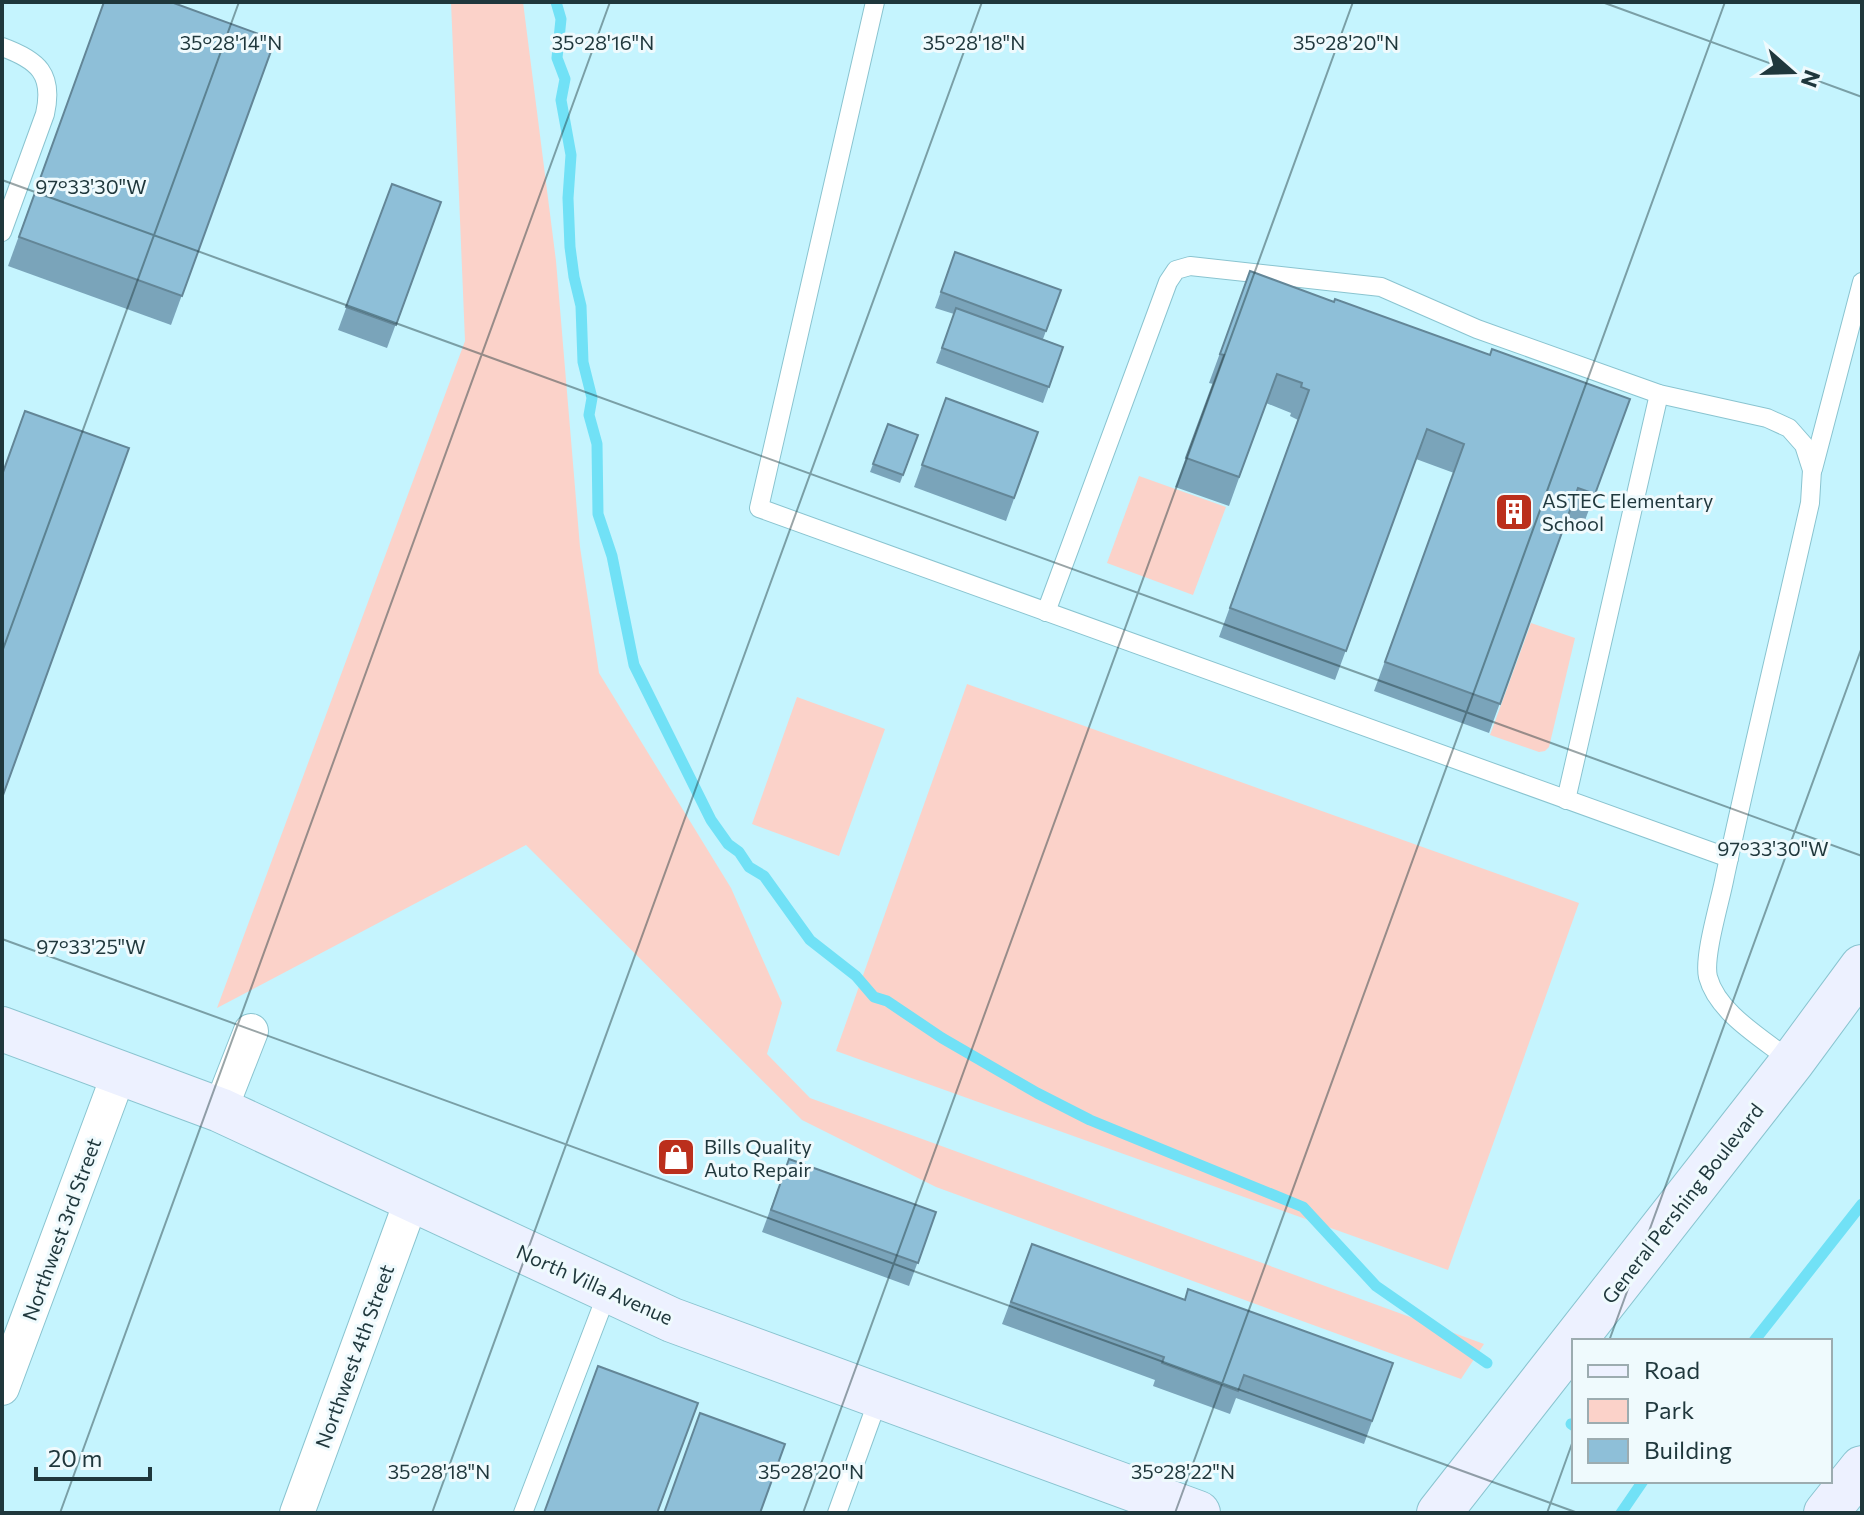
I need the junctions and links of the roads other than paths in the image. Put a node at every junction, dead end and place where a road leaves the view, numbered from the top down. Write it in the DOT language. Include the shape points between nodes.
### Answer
graph roads {
  1 [pos="875,2"];
  2 [pos="2,47"];
  3 [pos="2,232"];
  4 [pos="1862,282"];
  5 [pos="1659,394"];
  6 [pos="1812,470"];
  7 [pos="1046,612"];
  8 [pos="1566,800"];
  9 [pos="1729,858"];
  10 [pos="1862,967"];
  11 [pos="2,1029"];
  12 [pos="251,1031"];
  13 [pos="1792,1062"];
  14 [pos="120,1071"];
  15 [pos="220,1110"];
  16 [pos="412,1199"];
  17 [pos="608,1291"];
  18 [pos="1575,1339"];
  19 [pos="1572,1343"];
  20 [pos="2,1388"];
  21 [pos="879,1397"];
  22 [pos="1862,1468"];
  23 [pos="297,1513"];
  24 [pos="523,1513"];
  25 [pos="837,1513"];
  26 [pos="1198,1513"];
  27 [pos="1439,1513"];
  28 [pos="1826,1513"];
  1 -- 7 [label="lane" via="759,508"];
  2 -- 3 [label="lane" via="21,54 44,75 50,94"];
  4 -- 6 [label="lane"];
  5 -- 6 [label="lane" via="1767,418 1789,428 1804,445"];
  5 -- 7 [label="lane" via="1477,329 1381,287 1190,266 1176,270"];
  5 -- 8 [label="lane"];
  6 -- 9 [label="lane" via="1810,503"];
  7 -- 8 [label="lane"];
  8 -- 9 [label="lane"];
  9 -- 13 [label="lane" via="1707,974 1714,992 1736,1017"];
  10 -- 13 [label="main road, General Pershing Boulevard"];
  11 -- 14 [label="main road, North Villa Avenue"];
  12 -- 15 [label="street"];
  13 -- 18 [label="main road, General Pershing Boulevard"];
  14 -- 15 [label="main road, North Villa Avenue"];
  14 -- 20 [label="street, Northwest 3rd Street"];
  15 -- 16 [label="main road, North Villa Avenue"];
  16 -- 17 [label="main road, North Villa Avenue"];
  16 -- 23 [label="street, Northwest 4th Street"];
  17 -- 21 [label="main road, North Villa Avenue"];
  17 -- 24 [label="lane"];
  19 -- 27 [label="main road, General Pershing Boulevard"];
  21 -- 25 [label="lane"];
  21 -- 26 [label="main road, North Villa Avenue"];
  22 -- 28 [label="main road"];
}
